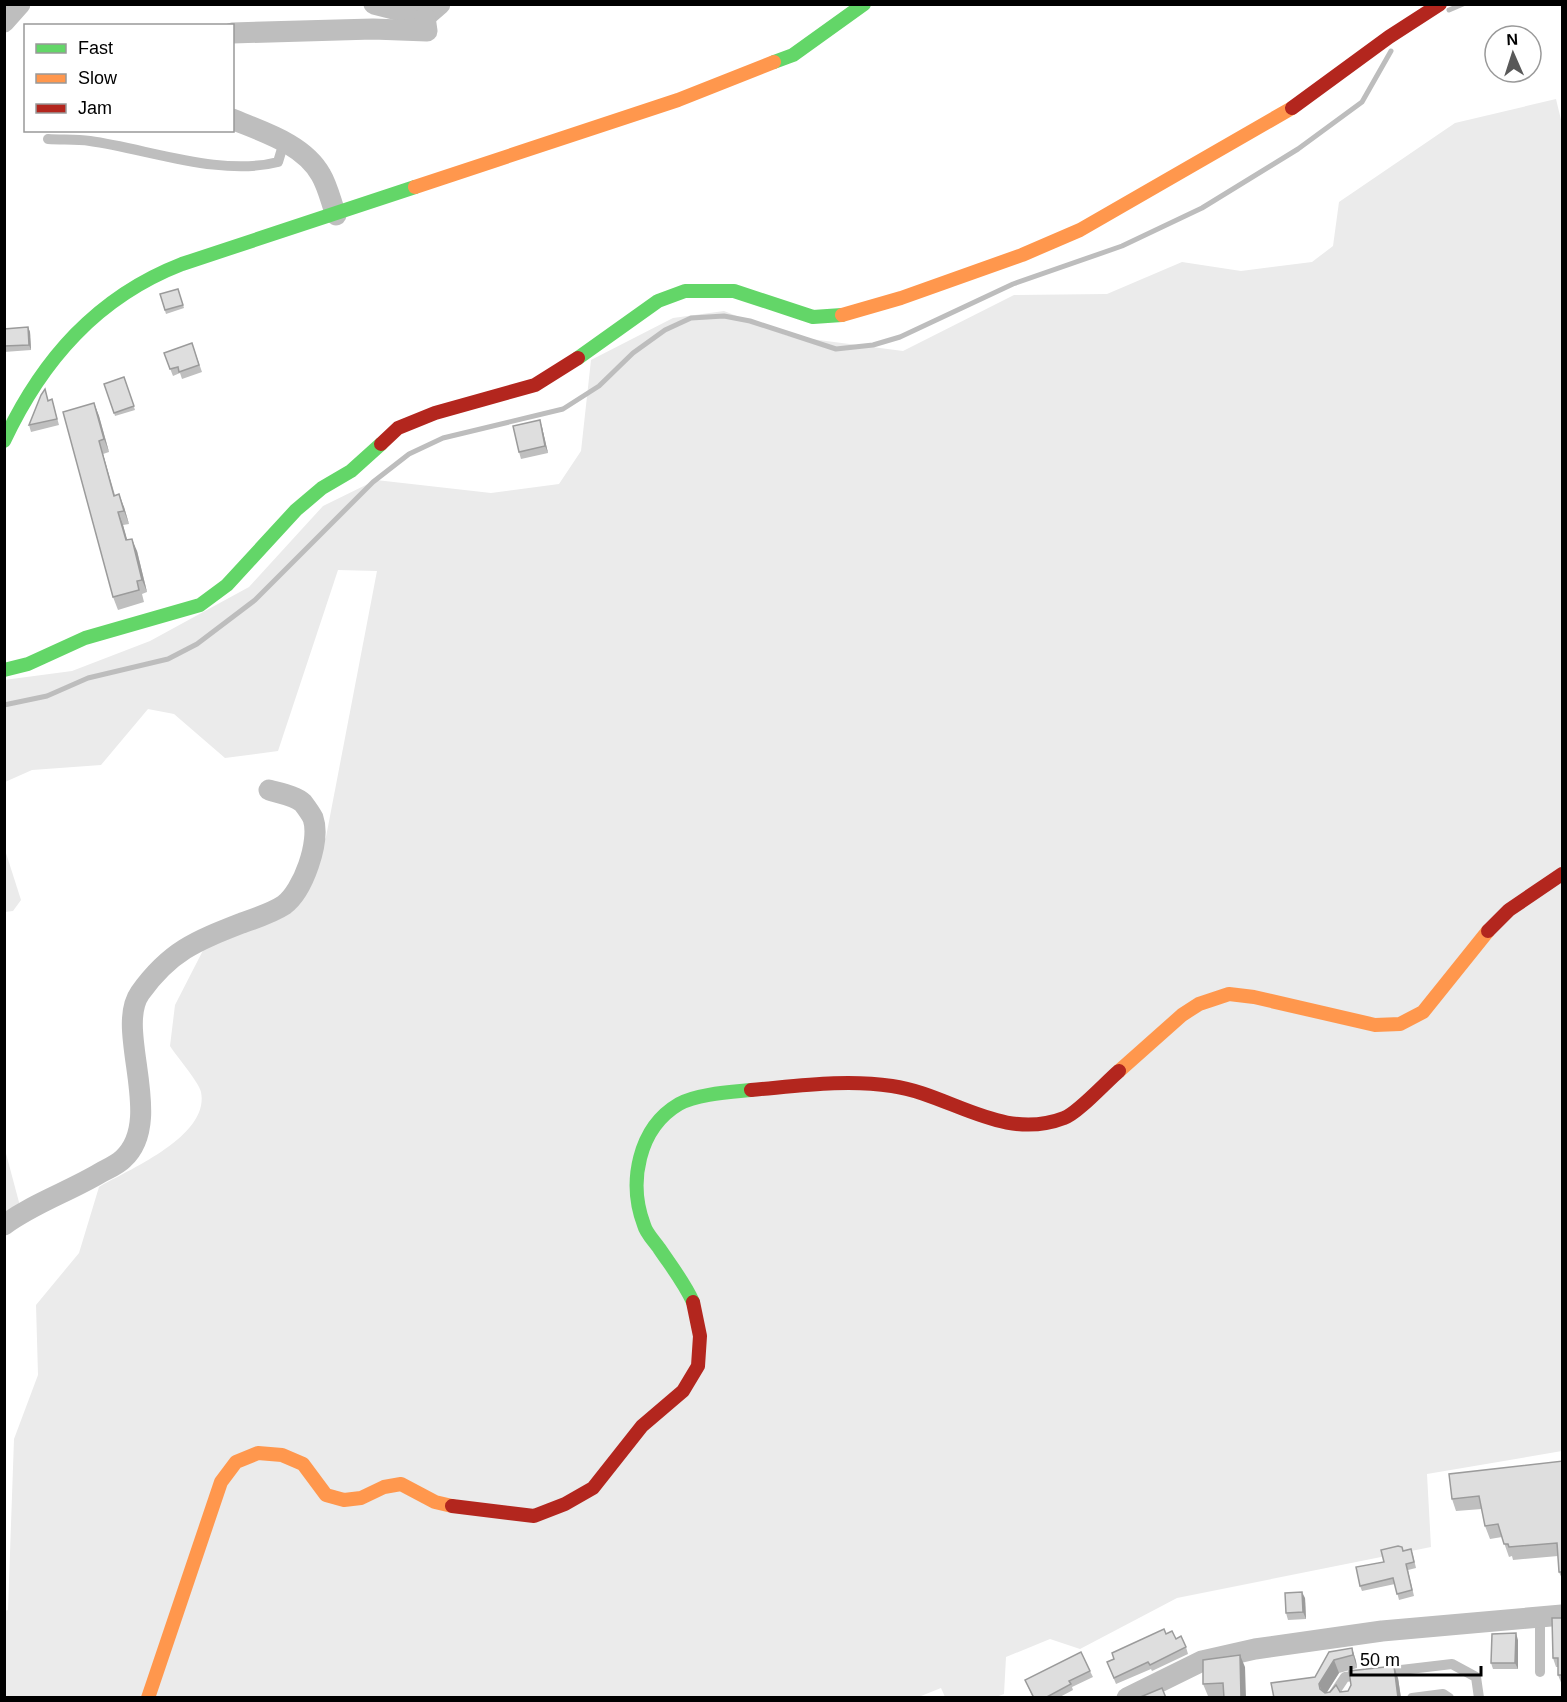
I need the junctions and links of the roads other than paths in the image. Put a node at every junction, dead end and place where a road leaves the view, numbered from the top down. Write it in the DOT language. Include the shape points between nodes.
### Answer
graph roads {
  1 [pos="20,4"];
  2 [pos="374,4"];
  3 [pos="864,4"];
  4 [pos="1440,4"];
  5 [pos="433,11"];
  6 [pos="4,22"];
  7 [pos="234,33"];
  8 [pos="234,120"];
  9 [pos="48,139"];
  10 [pos="284,142"];
  11 [pos="336,215"];
  12 [pos="4,441"];
  13 [pos="4,670"];
  14 [pos="269,790"];
  15 [pos="1563,874"];
  16 [pos="4,1225"];
  17 [pos="1563,1615"];
  18 [pos="1540,1617"];
  19 [pos="1540,1671"];
  20 [pos="1345,1677"];
  21 [pos="148,1698"];
  22 [pos="1127,1698"];
  23 [pos="1331,1698"];
  24 [pos="1348,1698"];
  25 [pos="1412,1698"];
  26 [pos="1449,1698"];
  27 [pos="1479,1698"];
  1 -- 6 [label="street"];
  2 -- 5 [label="street"];
  3 -- 11 [label="street" via="793,55 678,100"];
  4 -- 13 [label="street" via="1276,119 1080,230 1022,255 835,317 813,317 734,291 699,289 673,293 548,379 398,428 351,471 296,510 227,585 200,605 85,638 28,664"];
  5 -- 7 [label="street" via="428,31"];
  8 -- 10 [label="street"];
  9 -- 10 [label="lane" via="90,141 183,160 259,167 278,162"];
  10 -- 11 [label="street" via="308,158 321,175"];
  11 -- 12 [label="street" via="168,270 114,299 51,360 27,393"];
  14 -- 16 [label="street" via="301,801 313,818 314,840 305,879 285,904 179,951 149,980 133,1008 140,1132 124,1159"];
  15 -- 21 [label="street" via="1509,910 1478,940 1423,1012 1400,1024 1376,1025 1229,994 1199,1004 1182,1015 1066,1118 1033,1125 1004,1124 894,1086 836,1082 721,1093 680,1103 654,1125 639,1158 636,1193 644,1227 685,1285 696,1308 700,1336 698,1366 683,1391 642,1426 593,1488 534,1516 469,1510 435,1502 401,1484 344,1500 326,1494 303,1464 282,1455 258,1453 236,1462 221,1482"];
  17 -- 18 [label="street"];
  18 -- 19 [label="lane"];
  18 -- 22 [label="street" via="1382,1631 1255,1649 1202,1661"];
  20 -- 23 [label="lane"];
  20 -- 24 [label="lane"];
  20 -- 27 [label="lane" via="1452,1664 1476,1677"];
  25 -- 26 [label="lane" via="1443,1694"];
}
